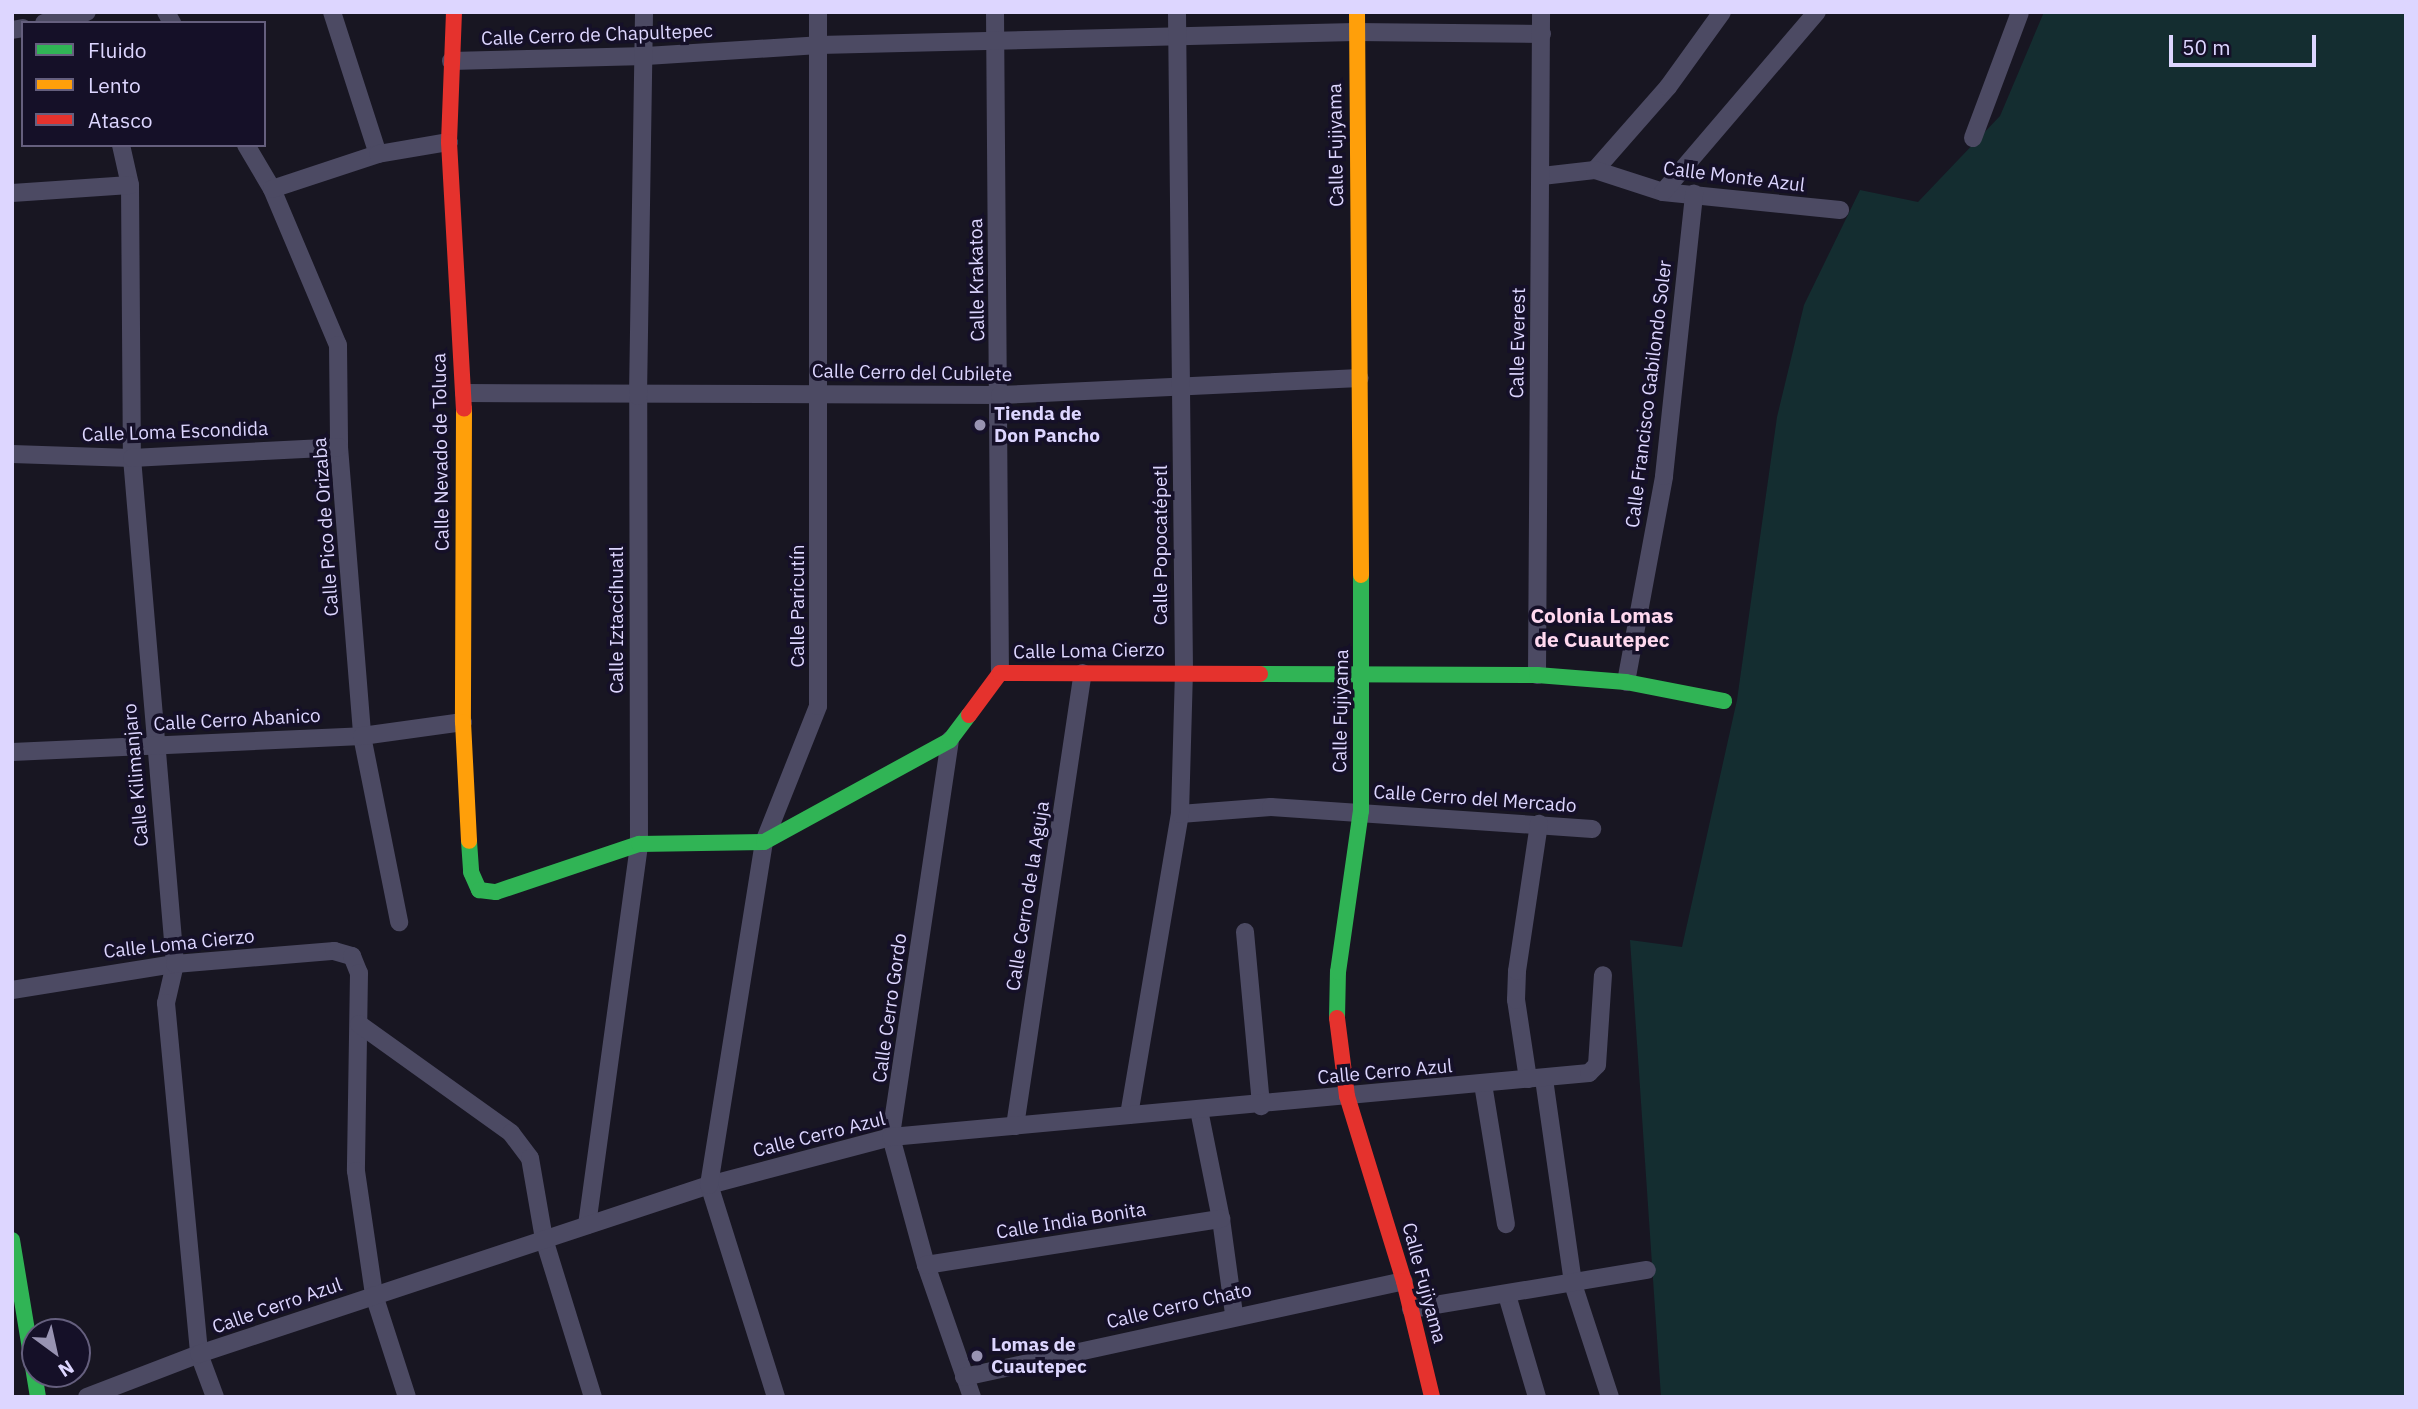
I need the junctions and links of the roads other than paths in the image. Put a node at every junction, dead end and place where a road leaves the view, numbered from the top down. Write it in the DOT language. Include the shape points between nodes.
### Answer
graph roads {
  1 [pos="332,12"];
  2 [pos="454,12"];
  3 [pos="644,12"];
  4 [pos="818,12"];
  5 [pos="995,12"];
  6 [pos="1177,12"];
  7 [pos="1357,12"];
  8 [pos="1541,12"];
  9 [pos="1722,12"];
  10 [pos="1817,12"];
  11 [pos="2020,12"];
  12 [pos="86,13"];
  13 [pos="52,21"];
  14 [pos="1355,32"];
  15 [pos="1542,34"];
  16 [pos="1177,36"];
  17 [pos="995,41"];
  18 [pos="819,45"];
  19 [pos="646,56"];
  20 [pos="451,61"];
  21 [pos="1973,138"];
  22 [pos="449,142"];
  23 [pos="121,147"];
  24 [pos="247,147"];
  25 [pos="378,154"];
  26 [pos="1595,170"];
  27 [pos="1542,176"];
  28 [pos="130,185"];
  29 [pos="272,189"];
  30 [pos="1663,192"];
  31 [pos="12,193"];
  32 [pos="1694,194"];
  33 [pos="1840,210"];
  34 [pos="1360,378"];
  35 [pos="1181,387"];
  36 [pos="820,392"];
  37 [pos="464,393"];
  38 [pos="1000,395"];
  39 [pos="638,396"];
  40 [pos="339,447"];
  41 [pos="12,454"];
  42 [pos="131,458"];
  43 [pos="1184,671"];
  44 [pos="1000,673"];
  45 [pos="1083,673"];
  46 [pos="1536,675"];
  47 [pos="1364,677"];
  48 [pos="1626,682"];
  49 [pos="1724,701"];
  50 [pos="463,722"];
  51 [pos="362,736"];
  52 [pos="950,740"];
  53 [pos="154,745"];
  54 [pos="12,752"];
  55 [pos="1360,811"];
  56 [pos="1180,814"];
  57 [pos="1538,824"];
  58 [pos="1592,829"];
  59 [pos="764,842"];
  60 [pos="639,844"];
  61 [pos="479,890"];
  62 [pos="399,922"];
  63 [pos="1245,932"];
  64 [pos="175,964"];
  65 [pos="1603,975"];
  66 [pos="12,990"];
  67 [pos="359,1024"];
  68 [pos="1536,1079"];
  69 [pos="1483,1084"];
  70 [pos="1347,1096"];
  71 [pos="1261,1106"];
  72 [pos="1199,1110"];
  73 [pos="1129,1115"];
  74 [pos="1015,1126"];
  75 [pos="891,1137"];
  76 [pos="709,1185"];
  77 [pos="1221,1219"];
  78 [pos="1506,1224"];
  79 [pos="587,1225"];
  80 [pos="544,1239"];
  81 [pos="12,1240"];
  82 [pos="926,1265"];
  83 [pos="1647,1270"];
  84 [pos="1404,1281"];
  85 [pos="1573,1284"];
  86 [pos="374,1295"];
  87 [pos="1507,1295"];
  88 [pos="1411,1309"];
  89 [pos="1234,1314"];
  90 [pos="199,1354"];
  91 [pos="964,1377"];
  92 [pos="38,1397"];
  93 [pos="87,1397"];
  94 [pos="215,1397"];
  95 [pos="407,1397"];
  96 [pos="593,1397"];
  97 [pos="776,1397"];
  98 [pos="972,1397"];
  99 [pos="1432,1397"];
  100 [pos="1537,1397"];
  101 [pos="1610,1397"];
  1 -- 25 [label="street"];
  2 -- 20 [label="street, Calle Nevado de Toluca"];
  3 -- 19 [label="street, Calle Iztaccíhuatl"];
  4 -- 18 [label="street, Calle Paricutín"];
  5 -- 17 [label="street, Calle Krakatoa"];
  6 -- 16 [label="street, Calle Popocatépetl"];
  7 -- 14 [label="street, Calle Fujiyama"];
  8 -- 15 [label="street, Calle Everest"];
  9 -- 26 [label="street" via="1668,87"];
  10 -- 30 [label="street"];
  11 -- 21 [label="street"];
  12 -- 13 [label="street"];
  14 -- 15 [label="street, Calle Cerro de Chapultepec"];
  14 -- 16 [label="street, Calle Cerro de Chapultepec"];
  14 -- 34 [label="street, Calle Fujiyama"];
  15 -- 27 [label="street, Calle Everest"];
  16 -- 17 [label="street, Calle Cerro de Chapultepec"];
  16 -- 35 [label="street, Calle Popocatépetl"];
  17 -- 18 [label="street, Calle Cerro de Chapultepec"];
  17 -- 38 [label="street, Calle Krakatoa"];
  18 -- 19 [label="street, Calle Cerro de Chapultepec"];
  18 -- 36 [label="street, Calle Paricutín" via="815,100"];
  19 -- 20 [label="street, Calle Cerro de Chapultepec"];
  19 -- 39 [label="street, Calle Iztaccíhuatl"];
  20 -- 22 [label="street, Calle Nevado de Toluca"];
  22 -- 25 [label="street"];
  22 -- 37 [label="street, Calle Nevado de Toluca"];
  23 -- 28 [label="street, Calle Kilimanjaro"];
  24 -- 29 [label="street, Calle Pico de Orizaba"];
  25 -- 29 [label="street"];
  26 -- 27 [label="street, Calle Monte Azul"];
  26 -- 30 [label="street, Calle Monte Azul"];
  27 -- 46 [label="street, Calle Everest"];
  28 -- 31 [label="street"];
  28 -- 42 [label="street, Calle Kilimanjaro"];
  29 -- 40 [label="street, Calle Pico de Orizaba" via="338,345"];
  30 -- 32 [label="street, Calle Monte Azul"];
  32 -- 33 [label="street, Calle Monte Azul"];
  32 -- 48 [label="street, Calle Francisco Gabilondo Soler" via="1664,476"];
  34 -- 35 [label="street, Calle Cerro del Cubilete"];
  34 -- 47 [label="street, Calle Fujiyama"];
  35 -- 38 [label="street, Calle Cerro del Cubilete"];
  35 -- 43 [label="street, Calle Popocatépetl"];
  36 -- 38 [label="street, Calle Cerro del Cubilete"];
  36 -- 39 [label="street, Calle Cerro del Cubilete"];
  36 -- 59 [label="street, Calle Paricutín" via="818,706"];
  37 -- 39 [label="street, Calle Cerro del Cubilete"];
  37 -- 50 [label="street, Calle Nevado de Toluca"];
  38 -- 44 [label="street, Calle Krakatoa"];
  39 -- 60 [label="street, Calle Iztaccíhuatl"];
  40 -- 42 [label="street, Calle Loma Escondida"];
  40 -- 51 [label="street, Calle Pico de Orizaba"];
  41 -- 42 [label="street, Calle Loma Escondida"];
  42 -- 53 [label="street, Calle Kilimanjaro"];
  43 -- 45 [label="street, Calle Loma Cierzo"];
  43 -- 47 [label="street, Calle Loma Cierzo"];
  43 -- 56 [label="street, Calle Popocatépetl"];
  44 -- 45 [label="street, Calle Loma Cierzo"];
  44 -- 52 [label="street, Calle Loma Cierzo"];
  45 -- 74 [label="street, Calle Cerro de la Aguja"];
  46 -- 47 [label="street, Calle Loma Cierzo"];
  46 -- 48 [label="street, Calle Loma Cierzo"];
  47 -- 55 [label="street, Calle Fujiyama"];
  48 -- 49 [label="street, Calle Loma Cierzo"];
  50 -- 51 [label="street, Calle Cerro Abanico"];
  50 -- 61 [label="street, Calle Nevado de Toluca" via="471,872"];
  51 -- 53 [label="street, Calle Cerro Abanico"];
  51 -- 62 [label="street, Calle Pico de Orizaba"];
  52 -- 59 [label="street, Calle Loma Cierzo"];
  52 -- 75 [label="street, Calle Cerro Gordo"];
  53 -- 54 [label="street, Calle Cerro Abanico"];
  53 -- 64 [label="street, Calle Kilimanjaro"];
  55 -- 56 [label="street, Calle Cerro del Mercado" via="1271,807"];
  55 -- 57 [label="street, Calle Cerro del Mercado"];
  55 -- 70 [label="street, Calle Fujiyama" via="1338,972 1337,1035"];
  56 -- 73 [label="street, Calle Popocatépetl"];
  57 -- 58 [label="street, Calle Cerro del Mercado"];
  57 -- 68 [label="street" via="1516,1000"];
  59 -- 60 [label="street, Calle Loma Cierzo"];
  59 -- 76 [label="street, Calle Paricutín"];
  60 -- 61 [label="street, Calle Loma Cierzo" via="496,892"];
  60 -- 79 [label="street, Calle Iztaccíhuatl"];
  63 -- 71 [label="street"];
  64 -- 66 [label="street, Calle Loma Cierzo"];
  64 -- 67 [label="street, Calle Loma Cierzo" via="334,951 352,956 359,973"];
  64 -- 90 [label="street, Calle Kilimanjaro" via="166,1003"];
  65 -- 68 [label="street, Calle Cerro Azul" via="1594,1071"];
  67 -- 80 [label="street" via="511,1133 530,1158"];
  67 -- 86 [label="street" via="356,1171"];
  68 -- 69 [label="street, Calle Cerro Azul"];
  68 -- 85 [label="street"];
  69 -- 70 [label="street, Calle Cerro Azul"];
  69 -- 78 [label="street"];
  70 -- 71 [label="street, Calle Cerro Azul"];
  70 -- 84 [label="street, Calle Fujiyama"];
  71 -- 72 [label="street, Calle Cerro Azul"];
  72 -- 73 [label="street, Calle Cerro Azul"];
  72 -- 77 [label="street"];
  73 -- 74 [label="street, Calle Cerro Azul"];
  74 -- 75 [label="street, Calle Cerro Azul"];
  75 -- 76 [label="street, Calle Cerro Azul"];
  75 -- 82 [label="street, Calle Cerro Gordo"];
  76 -- 79 [label="street, Calle Cerro Azul"];
  76 -- 97 [label="street"];
  77 -- 82 [label="street, Calle India Bonita"];
  77 -- 89 [label="street"];
  79 -- 80 [label="street, Calle Cerro Azul"];
  80 -- 86 [label="street, Calle Cerro Azul"];
  80 -- 96 [label="street"];
  81 -- 92 [label="street"];
  82 -- 91 [label="street, Calle Cerro Gordo"];
  83 -- 85 [label="street"];
  84 -- 88 [label="street, Calle Fujiyama"];
  84 -- 89 [label="street, Calle Cerro Chato"];
  85 -- 87 [label="street"];
  85 -- 101 [label="street"];
  86 -- 90 [label="street, Calle Cerro Azul"];
  86 -- 95 [label="street"];
  87 -- 88 [label="street"];
  87 -- 100 [label="street"];
  88 -- 99 [label="street, Calle Fujiyama"];
  89 -- 91 [label="street, Calle Cerro Chato"];
  90 -- 93 [label="street, Calle Cerro Azul"];
  90 -- 94 [label="street, Calle Kilimanjaro"];
  91 -- 98 [label="street, Calle Cerro Gordo"];
}
